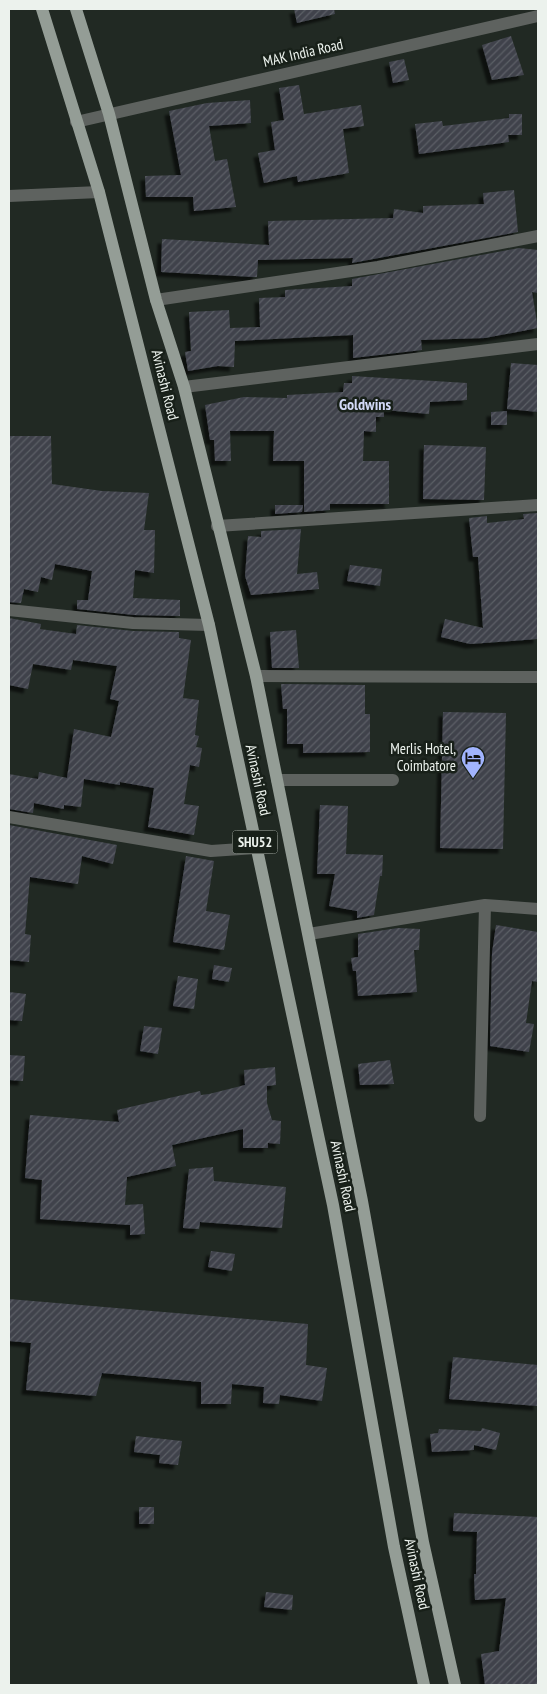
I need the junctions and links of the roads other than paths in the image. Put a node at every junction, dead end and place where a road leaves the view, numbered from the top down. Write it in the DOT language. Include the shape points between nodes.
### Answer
graph roads {
  1 [pos="42,9"];
  2 [pos="76,9"];
  3 [pos="532,14"];
  4 [pos="109,114"];
  5 [pos="76,122"];
  6 [pos="99,192"];
  7 [pos="9,196"];
  8 [pos="538,236"];
  9 [pos="156,300"];
  10 [pos="538,344"];
  11 [pos="184,387"];
  12 [pos="538,505"];
  13 [pos="217,526"];
  14 [pos="9,610"];
  15 [pos="209,625"];
  16 [pos="256,676"];
  17 [pos="538,677"];
  18 [pos="277,780"];
  19 [pos="393,780"];
  20 [pos="9,817"];
  21 [pos="256,848"];
  22 [pos="485,905"];
  23 [pos="538,909"];
  24 [pos="309,934"];
  25 [pos="480,1116"];
  26 [pos="424,1685"];
  27 [pos="455,1685"];
  1 -- 5 [label="main road, Avinashi Road / SHU52"];
  2 -- 4 [label="main road, Avinashi Road / SHU52"];
  3 -- 4 [label="street, MAK India Road"];
  4 -- 5 [label="street, MAK India Road"];
  4 -- 9 [label="main road, Avinashi Road / SHU52"];
  5 -- 6 [label="main road, Avinashi Road / SHU52"];
  6 -- 7 [label="street"];
  6 -- 15 [label="main road, Avinashi Road / SHU52"];
  8 -- 9 [label="street" via="378,267"];
  9 -- 11 [label="main road, Avinashi Road / SHU52"];
  10 -- 11 [label="street"];
  11 -- 13 [label="main road, Avinashi Road / SHU52"];
  12 -- 13 [label="street"];
  13 -- 16 [label="main road, Avinashi Road / SHU52"];
  14 -- 15 [label="street" via="133,623"];
  15 -- 21 [label="main road, Avinashi Road / SHU52"];
  16 -- 17 [label="street"];
  16 -- 18 [label="main road, Avinashi Road / SHU52"];
  18 -- 19 [label="street"];
  18 -- 24 [label="main road, Avinashi Road / SHU52"];
  20 -- 21 [label="street" via="211,851"];
  21 -- 26 [label="main road, Avinashi Road / SHU52" via="333,1205 394,1547"];
  22 -- 23 [label="street"];
  22 -- 24 [label="street"];
  22 -- 25 [label="street"];
  24 -- 27 [label="main road, Avinashi Road / SHU52" via="362,1201 423,1542"];
}
